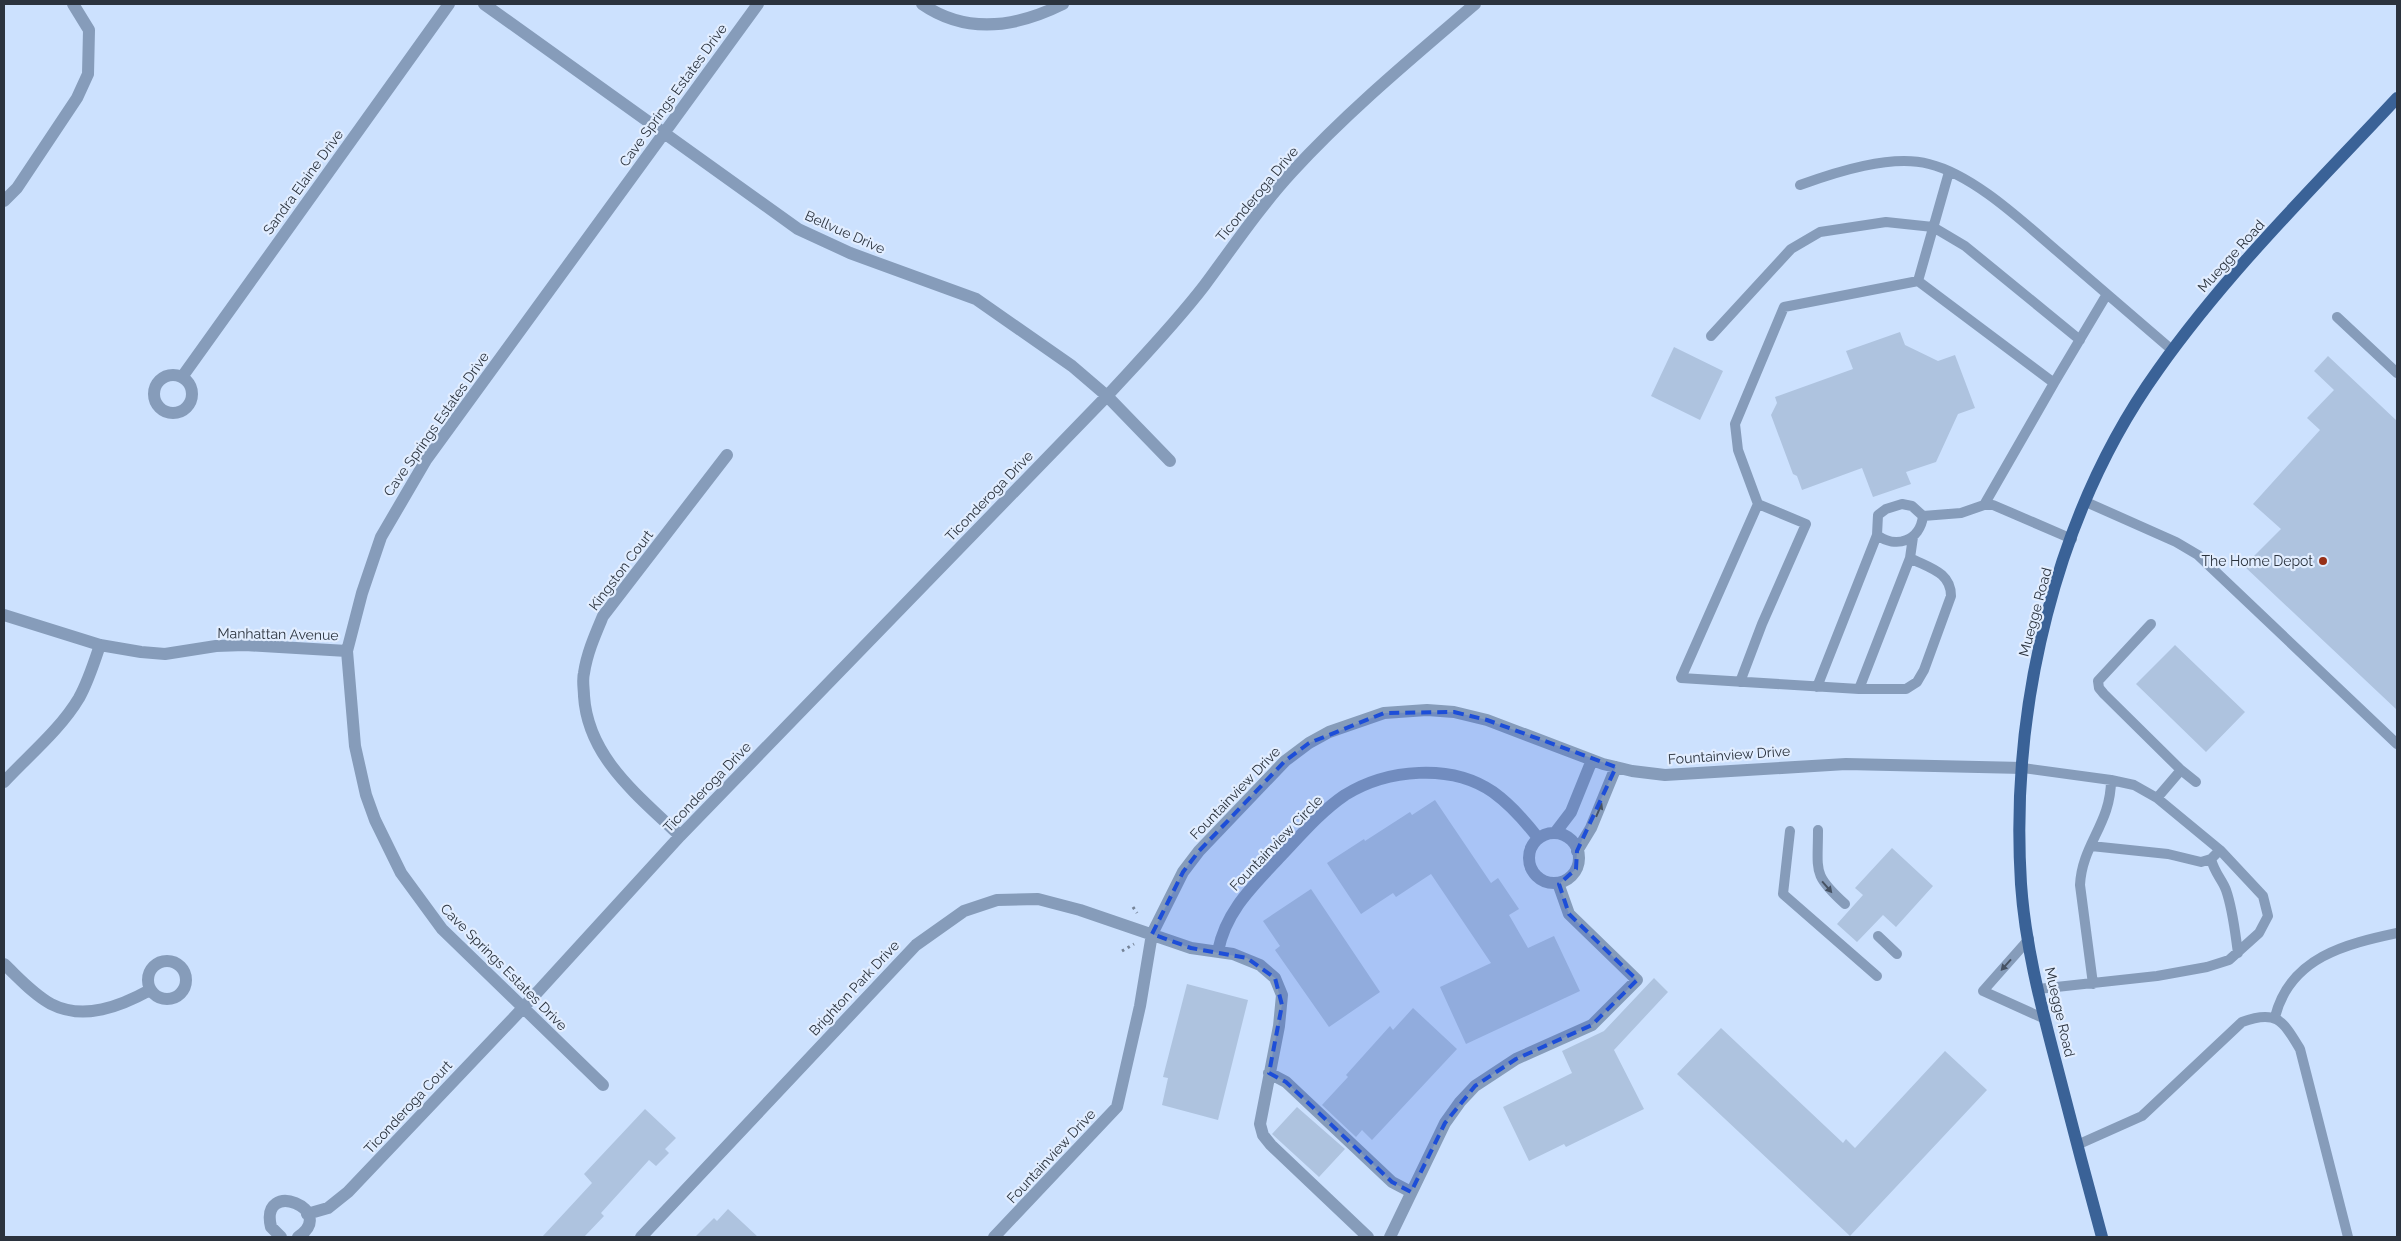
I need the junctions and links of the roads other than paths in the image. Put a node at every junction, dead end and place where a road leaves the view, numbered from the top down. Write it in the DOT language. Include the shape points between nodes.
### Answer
graph roads {
  1 [pos="72,4"];
  2 [pos="449,4"];
  3 [pos="484,4"];
  4 [pos="758,4"];
  5 [pos="922,4"];
  6 [pos="1063,4"];
  7 [pos="1475,4"];
  8 [pos="2397,98"];
  9 [pos="664,132"];
  10 [pos="1948,172"];
  11 [pos="1800,185"];
  12 [pos="4,201"];
  13 [pos="1933,227"];
  14 [pos="1918,281"];
  15 [pos="2107,294"];
  16 [pos="2337,318"];
  17 [pos="1711,336"];
  18 [pos="2080,340"];
  19 [pos="2172,350"];
  20 [pos="2397,373"];
  21 [pos="182,378"];
  22 [pos="2054,383"];
  23 [pos="1107,396"];
  24 [pos="727,454"];
  25 [pos="1170,461"];
  26 [pos="2086,502"];
  27 [pos="1758,504"];
  28 [pos="1984,505"];
  29 [pos="1923,516"];
  30 [pos="1877,535"];
  31 [pos="1913,537"];
  32 [pos="2072,539"];
  33 [pos="1910,558"];
  34 [pos="4,615"];
  35 [pos="2151,624"];
  36 [pos="100,645"];
  37 [pos="347,651"];
  38 [pos="1740,682"];
  39 [pos="1817,687"];
  40 [pos="1859,689"];
  41 [pos="2397,744"];
  42 [pos="1592,760"];
  43 [pos="1616,768"];
  44 [pos="2022,768"];
  45 [pos="2181,770"];
  46 [pos="2111,780"];
  47 [pos="4,782"];
  48 [pos="2196,782"];
  49 [pos="2157,798"];
  50 [pos="1818,830"];
  51 [pos="1790,831"];
  52 [pos="1555,833"];
  53 [pos="680,836"];
  54 [pos="1538,838"];
  55 [pos="2091,846"];
  56 [pos="2220,850"];
  57 [pos="1577,851"];
  58 [pos="2211,859"];
  59 [pos="1558,883"];
  60 [pos="1845,904"];
  61 [pos="2397,933"];
  62 [pos="1152,934"];
  63 [pos="1878,936"];
  64 [pos="2029,939"];
  65 [pos="1218,951"];
  66 [pos="2238,953"];
  67 [pos="1897,954"];
  68 [pos="4,964"];
  69 [pos="1877,976"];
  70 [pos="2093,984"];
  71 [pos="150,990"];
  72 [pos="2038,990"];
  73 [pos="522,1009"];
  74 [pos="2275,1016"];
  75 [pos="2045,1019"];
  76 [pos="1269,1073"];
  77 [pos="603,1085"];
  78 [pos="2077,1146"];
  79 [pos="1411,1192"];
  80 [pos="308,1214"];
  81 [pos="999,1236"];
  82 [pos="281,1237"];
  83 [pos="298,1237"];
  84 [pos="641,1237"];
  85 [pos="1368,1237"];
  86 [pos="1390,1237"];
  87 [pos="2102,1237"];
  88 [pos="2348,1237"];
  1 -- 12 [label="street" via="89,30 88,74 77,98 17,188"];
  2 -- 21 [label="street, Sandra Elaine Drive"];
  3 -- 9 [label="street, Bellvue Drive"];
  4 -- 9 [label="street, Cave Springs Estates Drive"];
  5 -- 6 [label="street" via="965,24 1007,24"];
  7 -- 23 [label="street, Ticonderoga Drive" via="1360,102 1292,173 1167,331"];
  8 -- 19 [label="main road, Muegge Road" via="2259,246"];
  9 -- 23 [label="street, Bellvue Drive" via="798,229 850,253 976,299 1072,366"];
  9 -- 37 [label="street, Cave Springs Estates Drive" via="408,488 381,537 371,563"];
  10 -- 11 [label="lane" via="1929,163 1893,162 1848,168"];
  10 -- 13 [label="lane"];
  10 -- 15 [label="lane" via="2002,204"];
  13 -- 14 [label="lane"];
  13 -- 17 [label="lane" via="1886,222 1820,232 1791,249"];
  13 -- 18 [label="lane" via="1966,246"];
  14 -- 22 [label="lane"];
  14 -- 27 [label="lane" via="1784,307 1735,424 1738,450"];
  15 -- 18 [label="lane"];
  15 -- 19 [label="lane"];
  16 -- 20 [label="lane"];
  18 -- 22 [label="lane"];
  19 -- 26 [label="main road, Muegge Road" via="2132,410"];
  22 -- 28 [label="lane"];
  23 -- 25 [label="street, Bellvue Drive"];
  23 -- 53 [label="street, Ticonderoga Drive"];
  24 -- 53 [label="street, Kingston Court" via="603,616 590,645 583,676 587,721 607,762"];
  26 -- 32 [label="main road, Muegge Road"];
  26 -- 41 [label="lane" via="2198,555"];
  27 -- 38 [label="lane" via="1806,524"];
  27 -- 38 [label="lane" via="1682,678"];
  28 -- 29 [label="lane" via="1961,514"];
  28 -- 32 [label="lane" via="1994,505"];
  29 -- 30 [label="lane" via="1912,506 1902,504 1886,509 1878,515"];
  29 -- 31 [label="lane" via="1922,527"];
  30 -- 31 [label="lane" via="1887,542"];
  30 -- 39 [label="lane"];
  31 -- 33 [label="lane"];
  32 -- 44 [label="main road, Muegge Road" via="2044,626 2027,717"];
  33 -- 40 [label="lane"];
  33 -- 40 [label="lane" via="1947,577 1951,586 1951,596 1924,670 1917,682 1906,689"];
  34 -- 36 [label="street, Manhattan Avenue"];
  35 -- 45 [label="lane" via="2099,677 2099,688"];
  36 -- 37 [label="street, Manhattan Avenue" via="165,654 245,645"];
  36 -- 47 [label="street" via="78,700"];
  37 -- 73 [label="street, Cave Springs Estates Drive" via="355,746 366,796 387,845 407,881 442,929"];
  38 -- 39 [label="lane"];
  39 -- 40 [label="lane"];
  42 -- 43 [label="street, Fountainview Drive"];
  42 -- 52 [label="street" via="1571,812"];
  42 -- 62 [label="street, Fountainview Drive" via="1487,720 1454,712 1403,711 1354,722 1309,742 1250,797 1183,872"];
  43 -- 44 [label="street, Fountainview Drive" via="1665,775 1846,764"];
  57 -- 43 [label="street, one-way" via="1591,828"];
  44 -- 46 [label="lane"];
  44 -- 64 [label="main road, Muegge Road" via="2021,885"];
  45 -- 48 [label="lane"];
  45 -- 49 [label="lane"];
  46 -- 49 [label="lane" via="2134,785"];
  46 -- 55 [label="lane" via="2109,807"];
  49 -- 56 [label="lane"];
  50 -- 60 [label="lane, one-way" via="1818,873 1824,884"];
  51 -- 69 [label="lane" via="1783,894"];
  52 -- 54 [label="street"];
  52 -- 57 [label="street" via="1571,840"];
  53 -- 73 [label="street, Ticonderoga Drive"];
  54 -- 59 [label="street" via="1529,853 1530,866 1540,880"];
  54 -- 65 [label="street, Fountainview Circle" via="1510,805 1492,791 1472,782 1427,773 1402,774 1379,780 1346,795 1307,829 1257,882 1232,913 1222,931"];
  55 -- 58 [label="lane" via="2168,854 2201,862"];
  55 -- 70 [label="lane" via="2083,861 2080,885"];
  56 -- 58 [label="lane"];
  56 -- 66 [label="lane" via="2263,896 2268,916 2259,933"];
  57 -- 59 [label="street" via="1576,869 1569,878"];
  58 -- 66 [label="lane" via="2230,904"];
  59 -- 79 [label="street" via="1569,914 1637,980 1592,1025 1516,1059 1475,1086 1445,1123"];
  61 -- 74 [label="lane" via="2352,943 2311,963 2279,1003"];
  62 -- 65 [label="street" via="1191,948"];
  62 -- 81 [label="street, Fountainview Drive" via="1140,1006 1117,1107"];
  62 -- 84 [label="street, Brighton Park Drive" via="1038,898 997,900 964,912 916,944"];
  63 -- 67 [label="lane"];
  64 -- 72 [label="main road, Muegge Road"];
  64 -- 75 [label="lane, one-way" via="1983,991"];
  65 -- 76 [label="street" via="1247,958 1260,965 1280,987 1282,1005"];
  66 -- 70 [label="lane" via="2229,960 2207,967"];
  68 -- 71 [label="street" via="53,1005 72,1009 114,1008"];
  70 -- 72 [label="lane"];
  72 -- 75 [label="main road, Muegge Road"];
  73 -- 77 [label="street, Cave Springs Estates Drive"];
  73 -- 80 [label="street, Ticonderoga Court" via="348,1192 328,1208"];
  74 -- 78 [label="lane" via="2256,1016 2242,1022 2142,1116"];
  74 -- 88 [label="lane" via="2286,1025 2300,1049"];
  75 -- 78 [label="main road, Muegge Road"];
  76 -- 79 [label="street" via="1286,1082 1392,1182"];
  76 -- 85 [label="street" via="1260,1124 1263,1135"];
  78 -- 87 [label="main road, Muegge Road"];
  79 -- 86 [label="street"];
  80 -- 82 [label="street" via="302,1204 296,1202 277,1204 270,1221 274,1233"];
  80 -- 83 [label="street" via="307,1228"];
}
